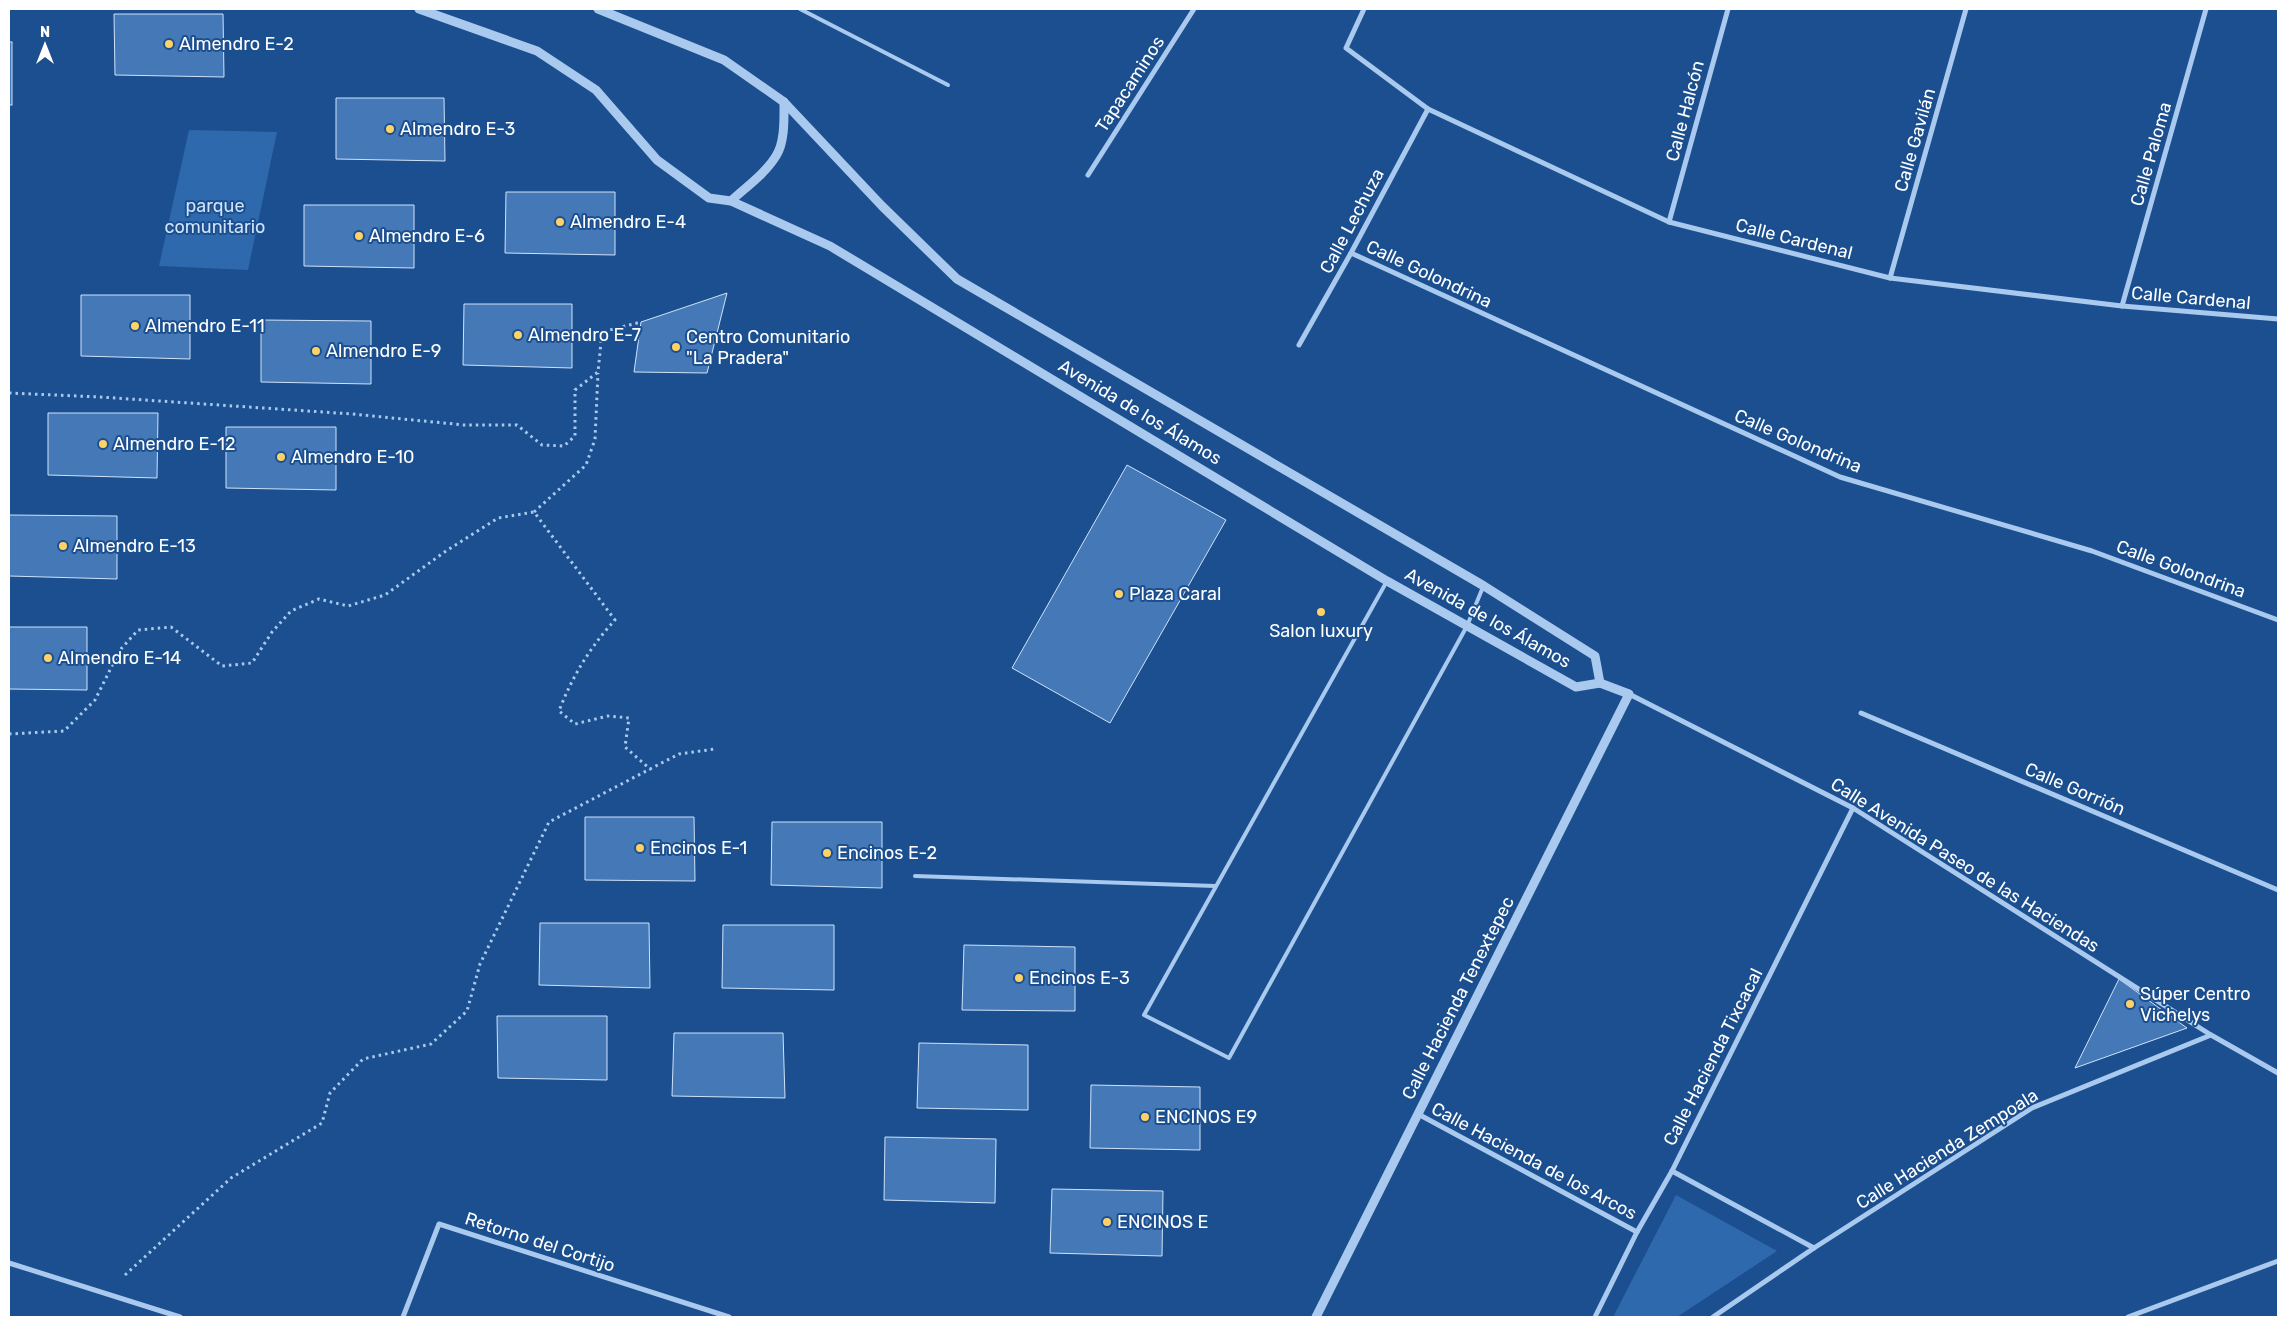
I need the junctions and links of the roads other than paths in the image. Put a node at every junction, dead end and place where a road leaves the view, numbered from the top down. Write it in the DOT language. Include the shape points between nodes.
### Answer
graph roads {
  1 [pos="419,9"];
  2 [pos="598,9"];
  3 [pos="800,9"];
  4 [pos="1194,9"];
  5 [pos="1364,9"];
  6 [pos="1728,9"];
  7 [pos="1966,9"];
  8 [pos="2206,9"];
  9 [pos="948,85"];
  10 [pos="784,102"];
  11 [pos="1428,109"];
  12 [pos="1088,175"];
  13 [pos="731,201"];
  14 [pos="1669,222"];
  15 [pos="1351,253"];
  16 [pos="1890,278"];
  17 [pos="2122,306"];
  18 [pos="2278,319"];
  19 [pos="1299,345"];
  20 [pos="1387,580"];
  21 [pos="1484,586"];
  22 [pos="2278,620"];
  23 [pos="1467,626"];
  24 [pos="1600,683"];
  25 [pos="1629,694"];
  26 [pos="1861,713"];
  27 [pos="1853,808"];
  28 [pos="915,876"];
  29 [pos="1215,886"];
  30 [pos="2278,890"];
  31 [pos="2211,1034"];
  32 [pos="2278,1073"];
  33 [pos="1418,1114"];
  34 [pos="1672,1171"];
  35 [pos="1636,1232"];
  36 [pos="1814,1248"];
  37 [pos="2278,1261"];
  38 [pos="9,1264"];
  39 [pos="180,1317"];
  40 [pos="402,1317"];
  41 [pos="729,1317"];
  42 [pos="1316,1317"];
  43 [pos="1595,1317"];
  44 [pos="1713,1317"];
  45 [pos="2128,1317"];
  1 -- 13 [label="street, Avenida de los Álamos" via="538,52 596,90 657,160 709,198"];
  2 -- 10 [label="street, Avenida de los Álamos" via="724,60"];
  3 -- 9 [label="lane"];
  4 -- 12 [label="street, Tapacaminos"];
  5 -- 11 [label="street, Calle Cardenal" via="1346,48"];
  6 -- 14 [label="street, Calle Halcón"];
  7 -- 16 [label="street, Calle Gavilán"];
  8 -- 17 [label="street, Calle Paloma"];
  10 -- 13 [label="street" via="777,156"];
  10 -- 21 [label="street, Avenida de los Álamos" via="882,206 957,279"];
  11 -- 14 [label="street, Calle Cardenal"];
  11 -- 15 [label="street, Calle Lechuza"];
  13 -- 20 [label="street, Avenida de los Álamos" via="830,246"];
  14 -- 16 [label="street, Calle Cardenal"];
  15 -- 19 [label="street, Calle Lechuza"];
  15 -- 22 [label="street, Calle Golondrina" via="1840,477 2092,551"];
  16 -- 17 [label="street, Calle Cardenal"];
  17 -- 18 [label="street, Calle Cardenal"];
  20 -- 23 [label="street, Avenida de los Álamos"];
  20 -- 29 [label="lane"];
  21 -- 23 [label="lane"];
  21 -- 24 [label="street, Avenida de los Álamos" via="1595,656"];
  23 -- 24 [label="street, Avenida de los Álamos" via="1576,687"];
  23 -- 29 [label="lane" via="1229,1058 1144,1014"];
  24 -- 25 [label="street"];
  25 -- 27 [label="street, Calle Avenida Paseo de las Haciendas"];
  25 -- 33 [label="street, Calle Hacienda Tenextepec"];
  26 -- 30 [label="street, Calle Gorrión"];
  27 -- 31 [label="street, Calle Avenida Paseo de las Haciendas"];
  27 -- 34 [label="street, Calle Hacienda Tixcacal"];
  28 -- 29 [label="lane"];
  31 -- 32 [label="street, Calle Avenida Paseo de las Haciendas"];
  31 -- 36 [label="street, Calle Hacienda Zempoala" via="2032,1108"];
  33 -- 35 [label="street, Calle Hacienda de los Arcos"];
  33 -- 42 [label="street, Calle Hacienda Tenextepec"];
  34 -- 35 [label="street, Calle Hacienda Tixcacal"];
  34 -- 36 [label="street"];
  35 -- 43 [label="street, Calle Hacienda Tixcacal"];
  36 -- 44 [label="street, Calle Hacienda Zempoala"];
  37 -- 45 [label="street"];
  38 -- 39 [label="street"];
  40 -- 41 [label="street, Retorno del Cortijo" via="439,1224"];
}
